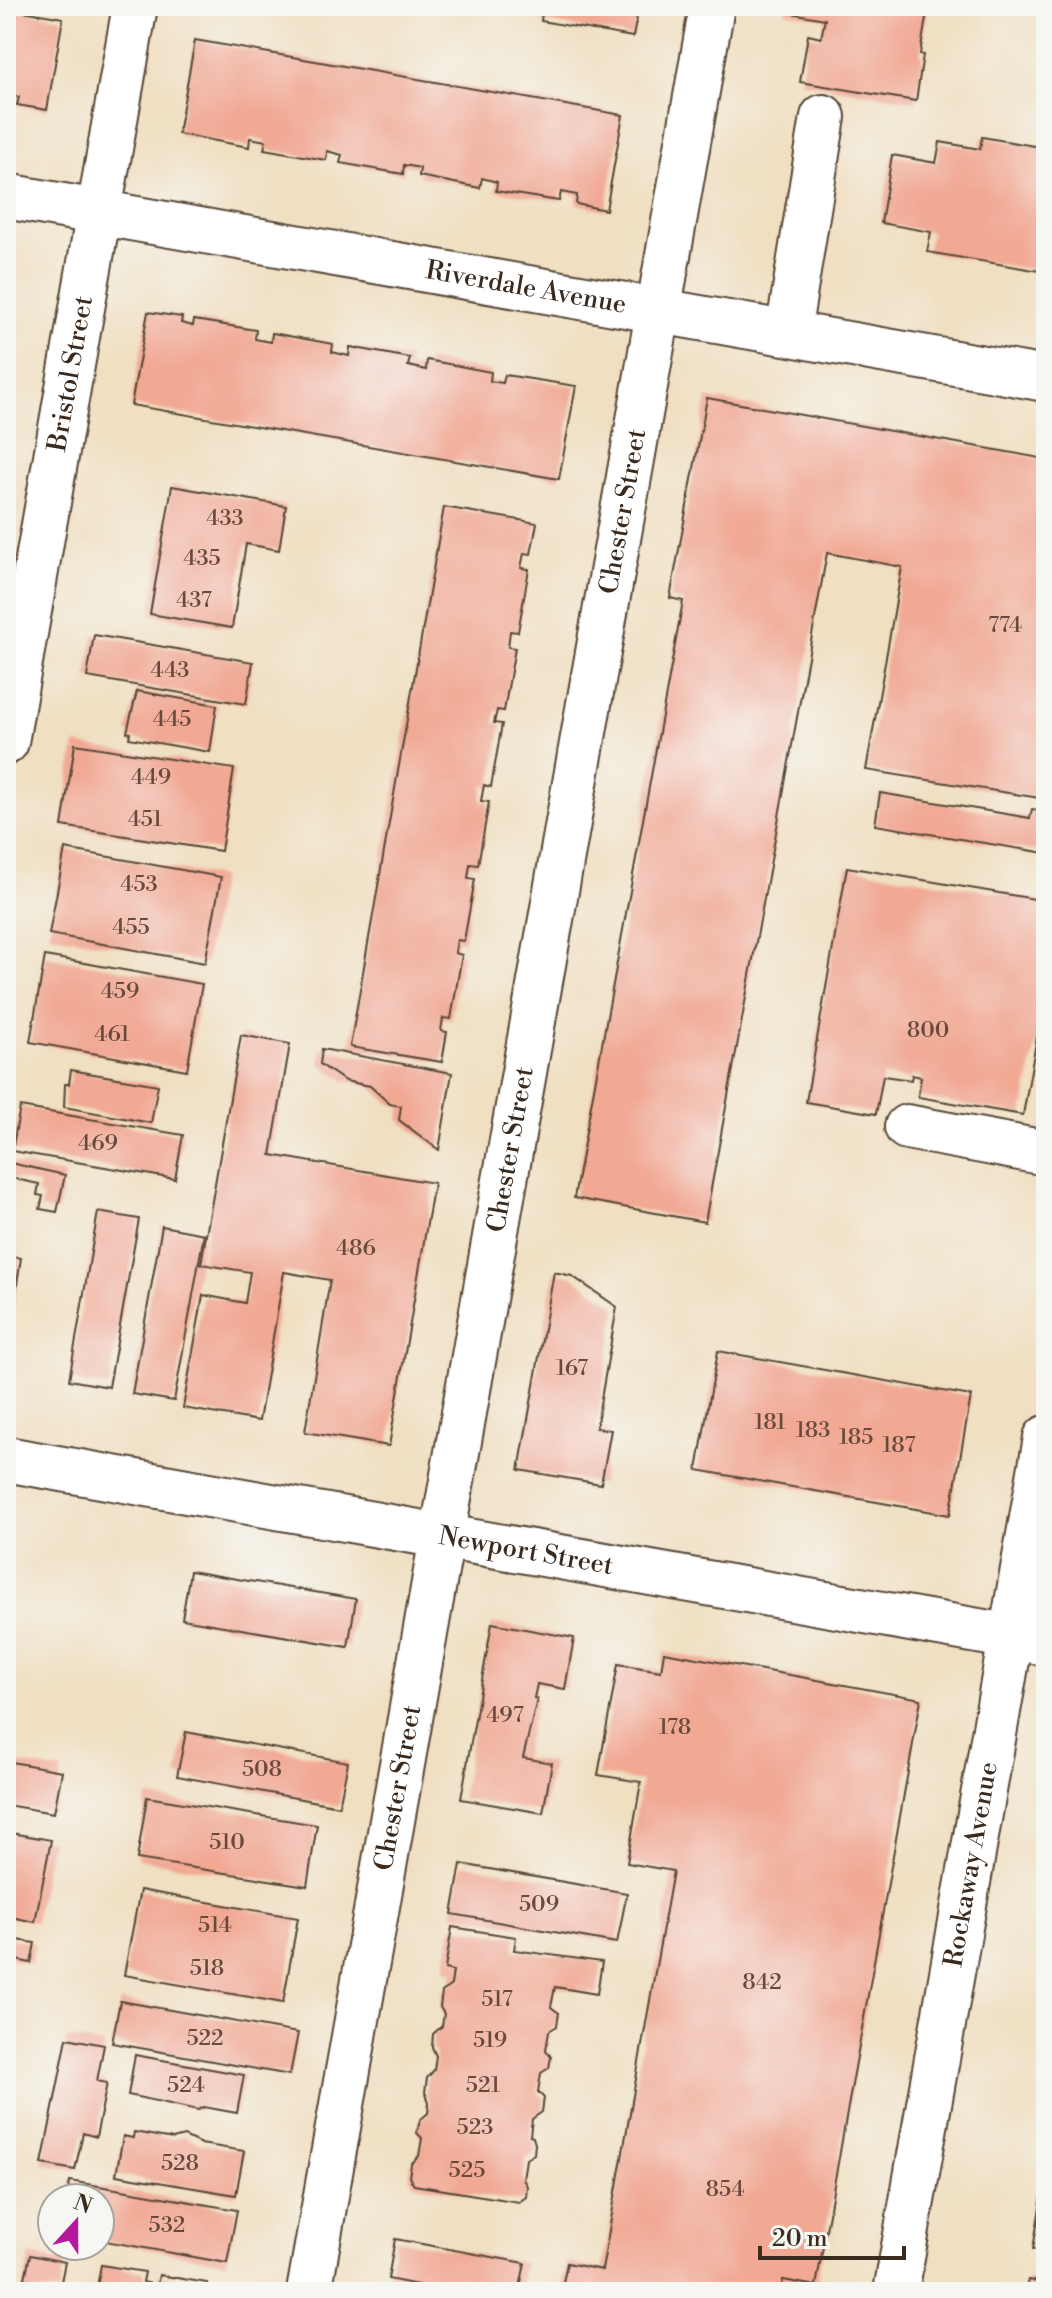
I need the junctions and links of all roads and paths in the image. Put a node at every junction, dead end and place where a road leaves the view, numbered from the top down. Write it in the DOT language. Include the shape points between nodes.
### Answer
graph roads {
  1 [pos="135,6"];
  2 [pos="712,6"];
  3 [pos="823,117"];
  4 [pos="6,196"];
  5 [pos="99,213"];
  6 [pos="657,310"];
  7 [pos="788,333"];
  8 [pos="1046,379"];
  9 [pos="6,742"];
  10 [pos="907,1127"];
  11 [pos="1046,1153"];
  12 [pos="1046,1438"];
  13 [pos="6,1459"];
  14 [pos="443,1537"];
  15 [pos="1029,1640"];
  16 [pos="309,2292"];
  17 [pos="896,2292"];
  1 -- 5 [label="street, Bristol Street"];
  2 -- 6 [label="street, Chester Street"];
  3 -- 7 [label="street"];
  4 -- 5 [label="street, Riverdale Avenue"];
  5 -- 6 [label="street, Riverdale Avenue"];
  5 -- 9 [label="street, Bristol Street"];
  6 -- 7 [label="street, Riverdale Avenue"];
  6 -- 14 [label="street, Chester Street"];
  7 -- 8 [label="street, Riverdale Avenue"];
  10 -- 11 [label="street"];
  12 -- 15 [label="street, Rockaway Avenue"];
  13 -- 14 [label="street, Newport Street"];
  14 -- 15 [label="street, Newport Street"];
  14 -- 16 [label="street, Chester Street"];
  15 -- 17 [label="street, Rockaway Avenue"];
}
